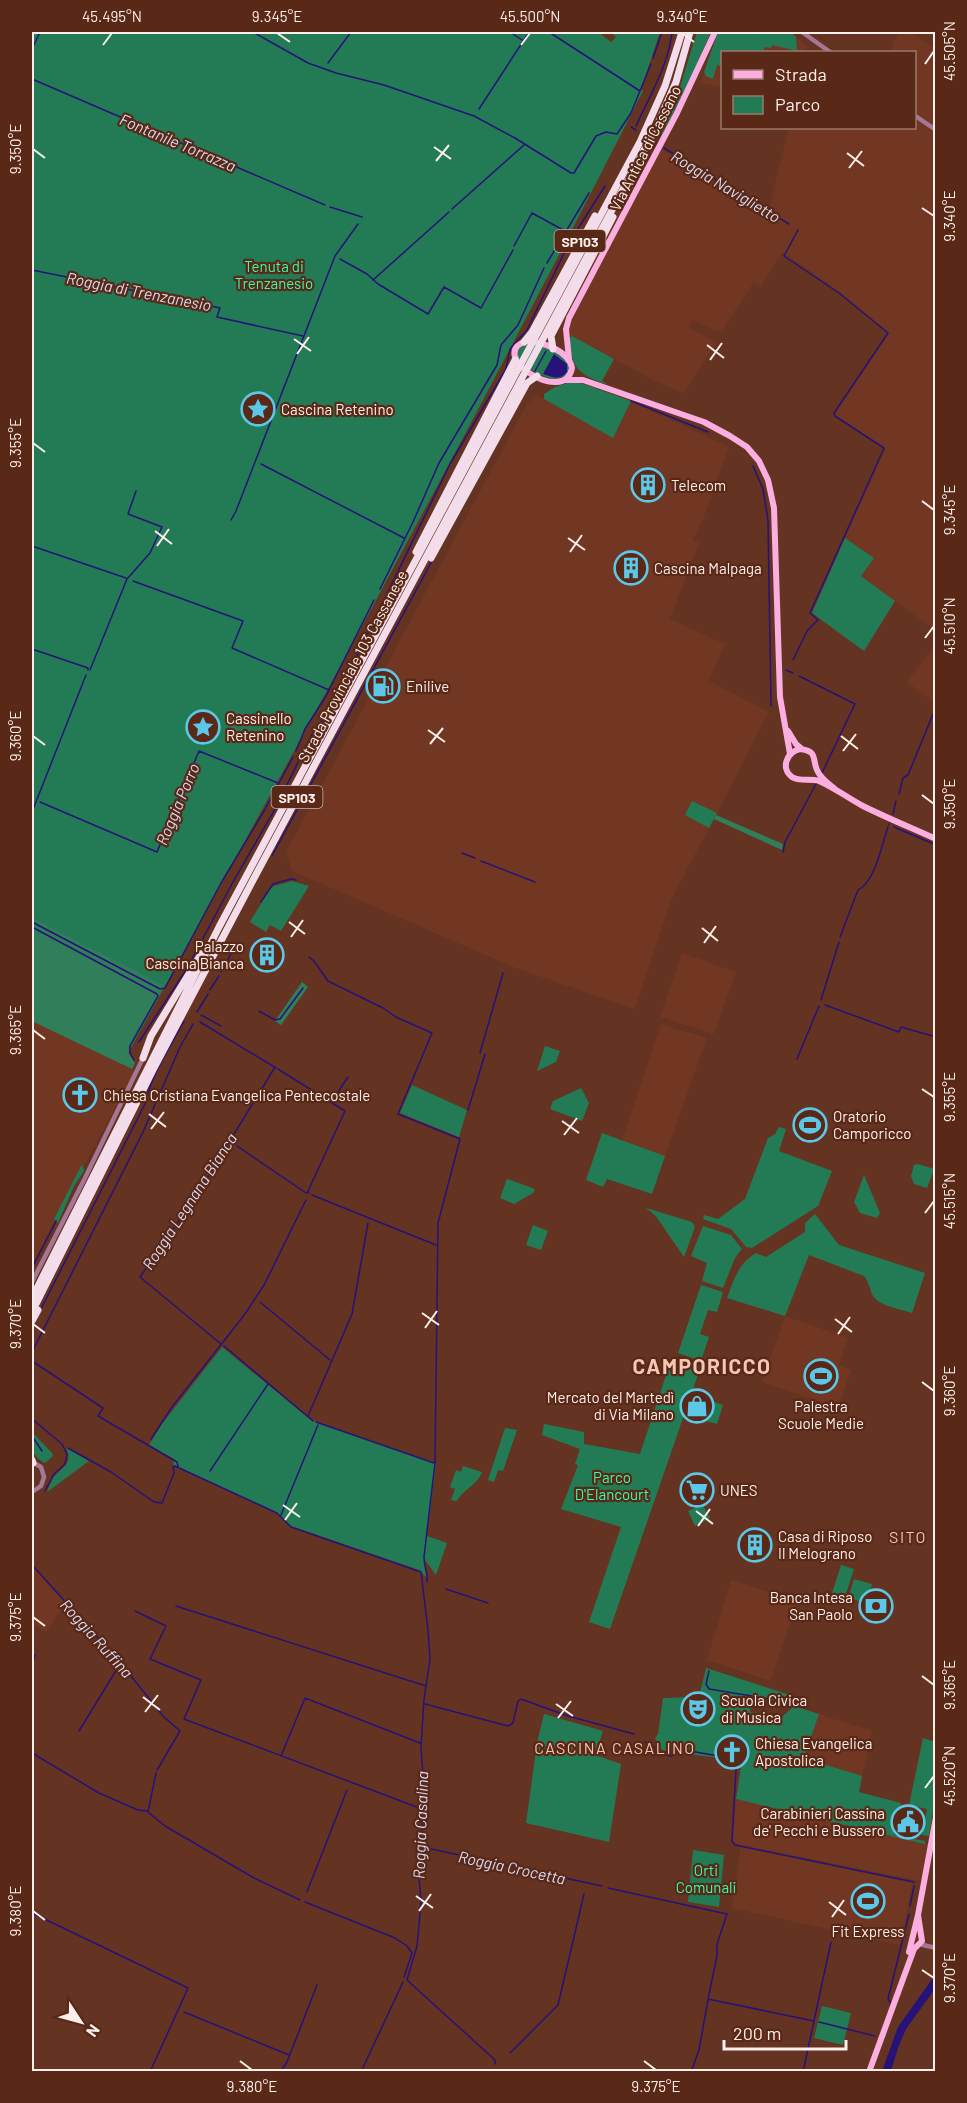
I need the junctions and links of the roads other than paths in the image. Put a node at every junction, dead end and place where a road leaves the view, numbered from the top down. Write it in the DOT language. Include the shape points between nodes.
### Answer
graph roads {
  1 [pos="682,32"];
  2 [pos="690,32"];
  3 [pos="715,32"];
  4 [pos="802,32"];
  5 [pos="829,51"];
  6 [pos="916,116"];
  7 [pos="936,130"];
  8 [pos="643,145"];
  9 [pos="567,340"];
  10 [pos="524,342"];
  11 [pos="555,350"];
  12 [pos="515,360"];
  13 [pos="570,362"];
  14 [pos="537,376"];
  15 [pos="518,377"];
  16 [pos="565,380"];
  17 [pos="583,380"];
  18 [pos="377,647"];
  19 [pos="366,655"];
  20 [pos="783,722"];
  21 [pos="802,749"];
  22 [pos="790,754"];
  23 [pos="816,768"];
  24 [pos="808,778"];
  25 [pos="835,789"];
  26 [pos="936,839"];
  27 [pos="219,927"];
  28 [pos="142,1058"];
  29 [pos="71,1237"];
  30 [pos="32,1282"];
  31 [pos="32,1298"];
  32 [pos="32,1312"];
  33 [pos="32,1321"];
  34 [pos="32,1462"];
  35 [pos="32,1492"];
  36 [pos="936,1817"];
  37 [pos="917,1940"];
  38 [pos="933,1947"];
  39 [pos="869,2072"];
  1 -- 8 [label="highway, Strada Provinciale 103 Cassanese / SP103"];
  2 -- 8 [label="highway, Strada Provinciale 103 Cassanese / SP103" via="673,90"];
  3 -- 9 [label="main road, Via Antica di Cassano" via="568,318"];
  4 -- 5 [label="street"];
  6 -- 7 [label="street"];
  8 -- 10 [label="highway, SP103" via="575,250"];
  8 -- 11 [label="highway, SP103" via="601,242 552,335"];
  8 -- 15 [label="highway, Strada Provinciale 103 Cassanese / SP103"];
  9 -- 11 [label="main road" via="564,347"];
  9 -- 13 [label="main road, Via Antica di Cassano"];
  10 -- 11 [label="main road"];
  10 -- 12 [label="main road" via="516,349"];
  11 -- 13 [label="main road"];
  12 -- 14 [label="main road"];
  12 -- 19 [label="highway, SP103"];
  13 -- 16 [label="main road" via="571,373"];
  13 -- 17 [label="main road"];
  14 -- 16 [label="main road" via="556,382"];
  14 -- 18 [label="highway, SP103" via="526,383 450,524"];
  15 -- 18 [label="highway, Strada Provinciale 103 Cassanese / SP103"];
  15 -- 19 [label="highway, Strada Provinciale 103 Cassanese / SP103"];
  16 -- 17 [label="main road"];
  17 -- 20 [label="main road" via="712,426 747,447 759,461 774,508"];
  18 -- 29 [label="highway, Strada Provinciale 103 Cassanese / SP103" via="158,1060"];
  19 -- 27 [label="highway, Strada Provinciale 103 Cassanese / SP103"];
  20 -- 21 [label="main road"];
  20 -- 22 [label="main road"];
  21 -- 22 [label="main road"];
  21 -- 23 [label="main road" via="814,755"];
  22 -- 24 [label="main road" via="786,763 788,773 797,779"];
  23 -- 24 [label="main road"];
  23 -- 25 [label="main road"];
  24 -- 25 [label="main road"];
  25 -- 26 [label="main road"];
  27 -- 28 [label="highway, SP103" via="154,1031"];
  27 -- 31 [label="highway, Strada Provinciale 103 Cassanese / SP103"];
  28 -- 30 [label="street, SP103"];
  29 -- 32 [label="highway, Strada Provinciale 103 Cassanese / SP103"];
  29 -- 33 [label="highway, SP103"];
  34 -- 35 [label="street" via="41,1468 44,1478"];
  36 -- 37 [label="main road"];
  37 -- 38 [label="street"];
  37 -- 39 [label="main road"];
}
